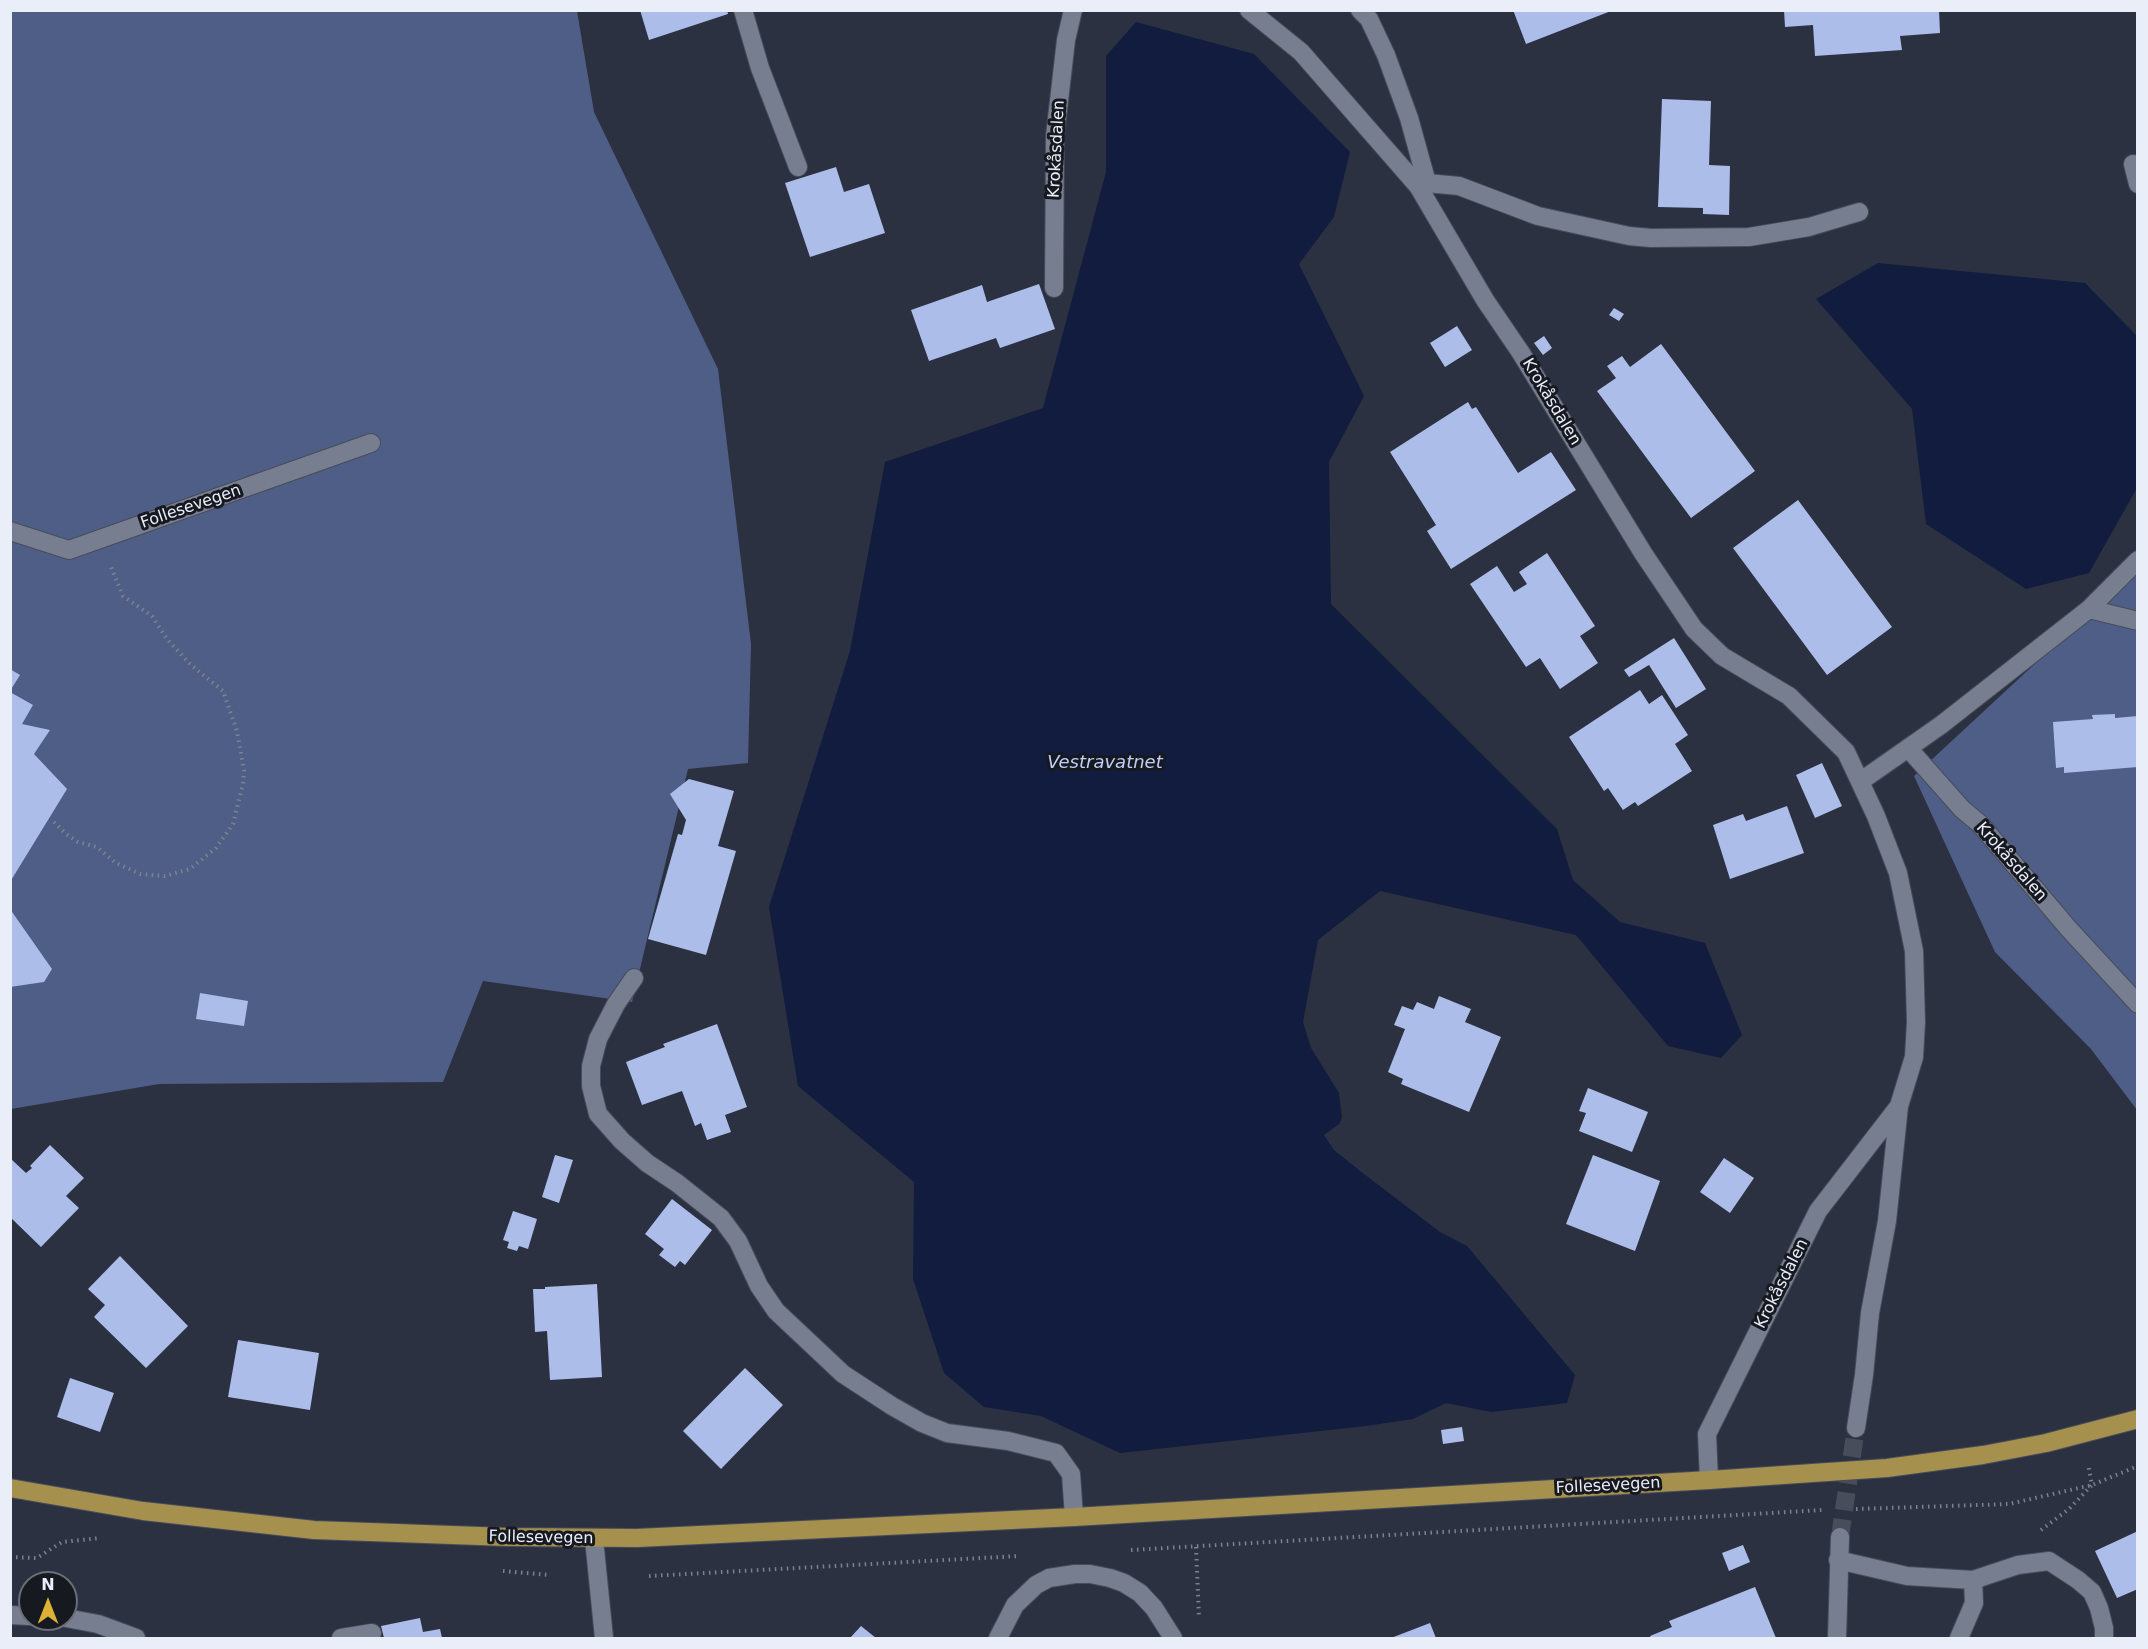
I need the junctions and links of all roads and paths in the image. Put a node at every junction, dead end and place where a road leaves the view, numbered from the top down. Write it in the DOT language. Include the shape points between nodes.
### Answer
graph roads {
  1 [pos="743,10"];
  2 [pos="1073,10"];
  3 [pos="1249,10"];
  4 [pos="1360,10"];
  5 [pos="2133,164"];
  6 [pos="798,167"];
  7 [pos="2138,184"];
  8 [pos="1423,185"];
  9 [pos="1859,212"];
  10 [pos="1054,288"];
  11 [pos="371,443"];
  12 [pos="10,531"];
  13 [pos="99,539"];
  14 [pos="2138,560"];
  15 [pos="2089,609"];
  16 [pos="2138,621"];
  17 [pos="1908,748"];
  18 [pos="1861,781"];
  19 [pos="54,822"];
  20 [pos="634,978"];
  21 [pos="2138,1004"];
  22 [pos="1899,1106"];
  23 [pos="2138,1419"];
  24 [pos="1856,1428"];
  25 [pos="2083,1434"];
  26 [pos="2138,1466"];
  27 [pos="1709,1480"];
  28 [pos="2091,1485"];
  29 [pos="10,1488"];
  30 [pos="1848,1509"];
  31 [pos="1825,1510"];
  32 [pos="1074,1517"];
  33 [pos="2040,1531"];
  34 [pos="1840,1537"];
  35 [pos="594,1539"];
  36 [pos="1196,1547"];
  37 [pos="1125,1551"];
  38 [pos="1030,1556"];
  39 [pos="1838,1560"];
  40 [pos="649,1576"];
  41 [pos="1973,1580"];
  42 [pos="78,1620"];
  43 [pos="1200,1627"];
  44 [pos="372,1634"];
  45 [pos="136,1638"];
  46 [pos="341,1638"];
  47 [pos="604,1638"];
  48 [pos="998,1638"];
  49 [pos="1173,1638"];
  50 [pos="1836,1638"];
  51 [pos="1959,1638"];
  52 [pos="2104,1638"];
  1 -- 6 [label="street" via="760,68"];
  2 -- 10 [label="street, Krokåsdalen" via="1055,136"];
  3 -- 8 [label="street, Krokåsdalen" via="1301,52"];
  4 -- 8 [label="street, Krokåsdalen" via="1369,19 1386,55 1409,118"];
  5 -- 7 [label="street"];
  8 -- 9 [label="street" via="1459,186 1538,216 1651,238 1749,237 1809,227"];
  8 -- 18 [label="street, Krokåsdalen" via="1485,300 1694,629 1722,656 1789,696 1846,752"];
  11 -- 13 [label="street, Follesevegen"];
  12 -- 13 [label="street, Follesevegen" via="69,550"];
  13 -- 19 [label="path" via="123,596 152,616 190,664 223,691 237,731 243,784 233,824 216,848 190,869 165,876 140,874 116,863 97,847 78,842"];
  14 -- 15 [label="street"];
  15 -- 16 [label="street"];
  15 -- 17 [label="street"];
  17 -- 18 [label="street"];
  17 -- 21 [label="street, Krokåsdalen"];
  18 -- 22 [label="street, Krokåsdalen" via="1898,873 1914,951 1914,1057"];
  20 -- 32 [label="street" via="598,1039 591,1086 598,1114 647,1163 722,1218 776,1311 843,1374 892,1406 947,1433 1008,1441 1056,1453 1071,1474"];
  22 -- 24 [label="street, Krokåsdalen" via="1887,1221 1870,1313"];
  22 -- 27 [label="street, Krokåsdalen" via="1818,1211 1707,1434"];
  23 -- 25 [label="main road, Follesevegen"];
  25 -- 27 [label="main road, Follesevegen" via="1983,1455 1887,1468"];
  25 -- 28 [label="path"];
  26 -- 28 [label="path"];
  27 -- 32 [label="main road, Follesevegen"];
  28 -- 30 [label="path" via="2009,1504"];
  28 -- 33 [label="path" via="2069,1509"];
  29 -- 35 [label="main road, Follesevegen" via="143,1511 314,1530"];
  31 -- 36 [label="path"];
  32 -- 35 [label="main road, Follesevegen"];
  34 -- 39 [label="street"];
  35 -- 47 [label="street"];
  36 -- 37 [label="path"];
  36 -- 43 [label="path"];
  38 -- 40 [label="path"];
  39 -- 41 [label="street" via="1907,1576"];
  39 -- 50 [label="street"];
  41 -- 51 [label="street" via="1974,1603"];
  41 -- 52 [label="street" via="2018,1565 2049,1561 2091,1592 2099,1608"];
  42 -- 45 [label="street"];
  44 -- 46 [label="street"];
  48 -- 49 [label="street" via="1015,1605 1036,1586 1049,1578 1075,1574 1124,1582 1154,1608"];
}
